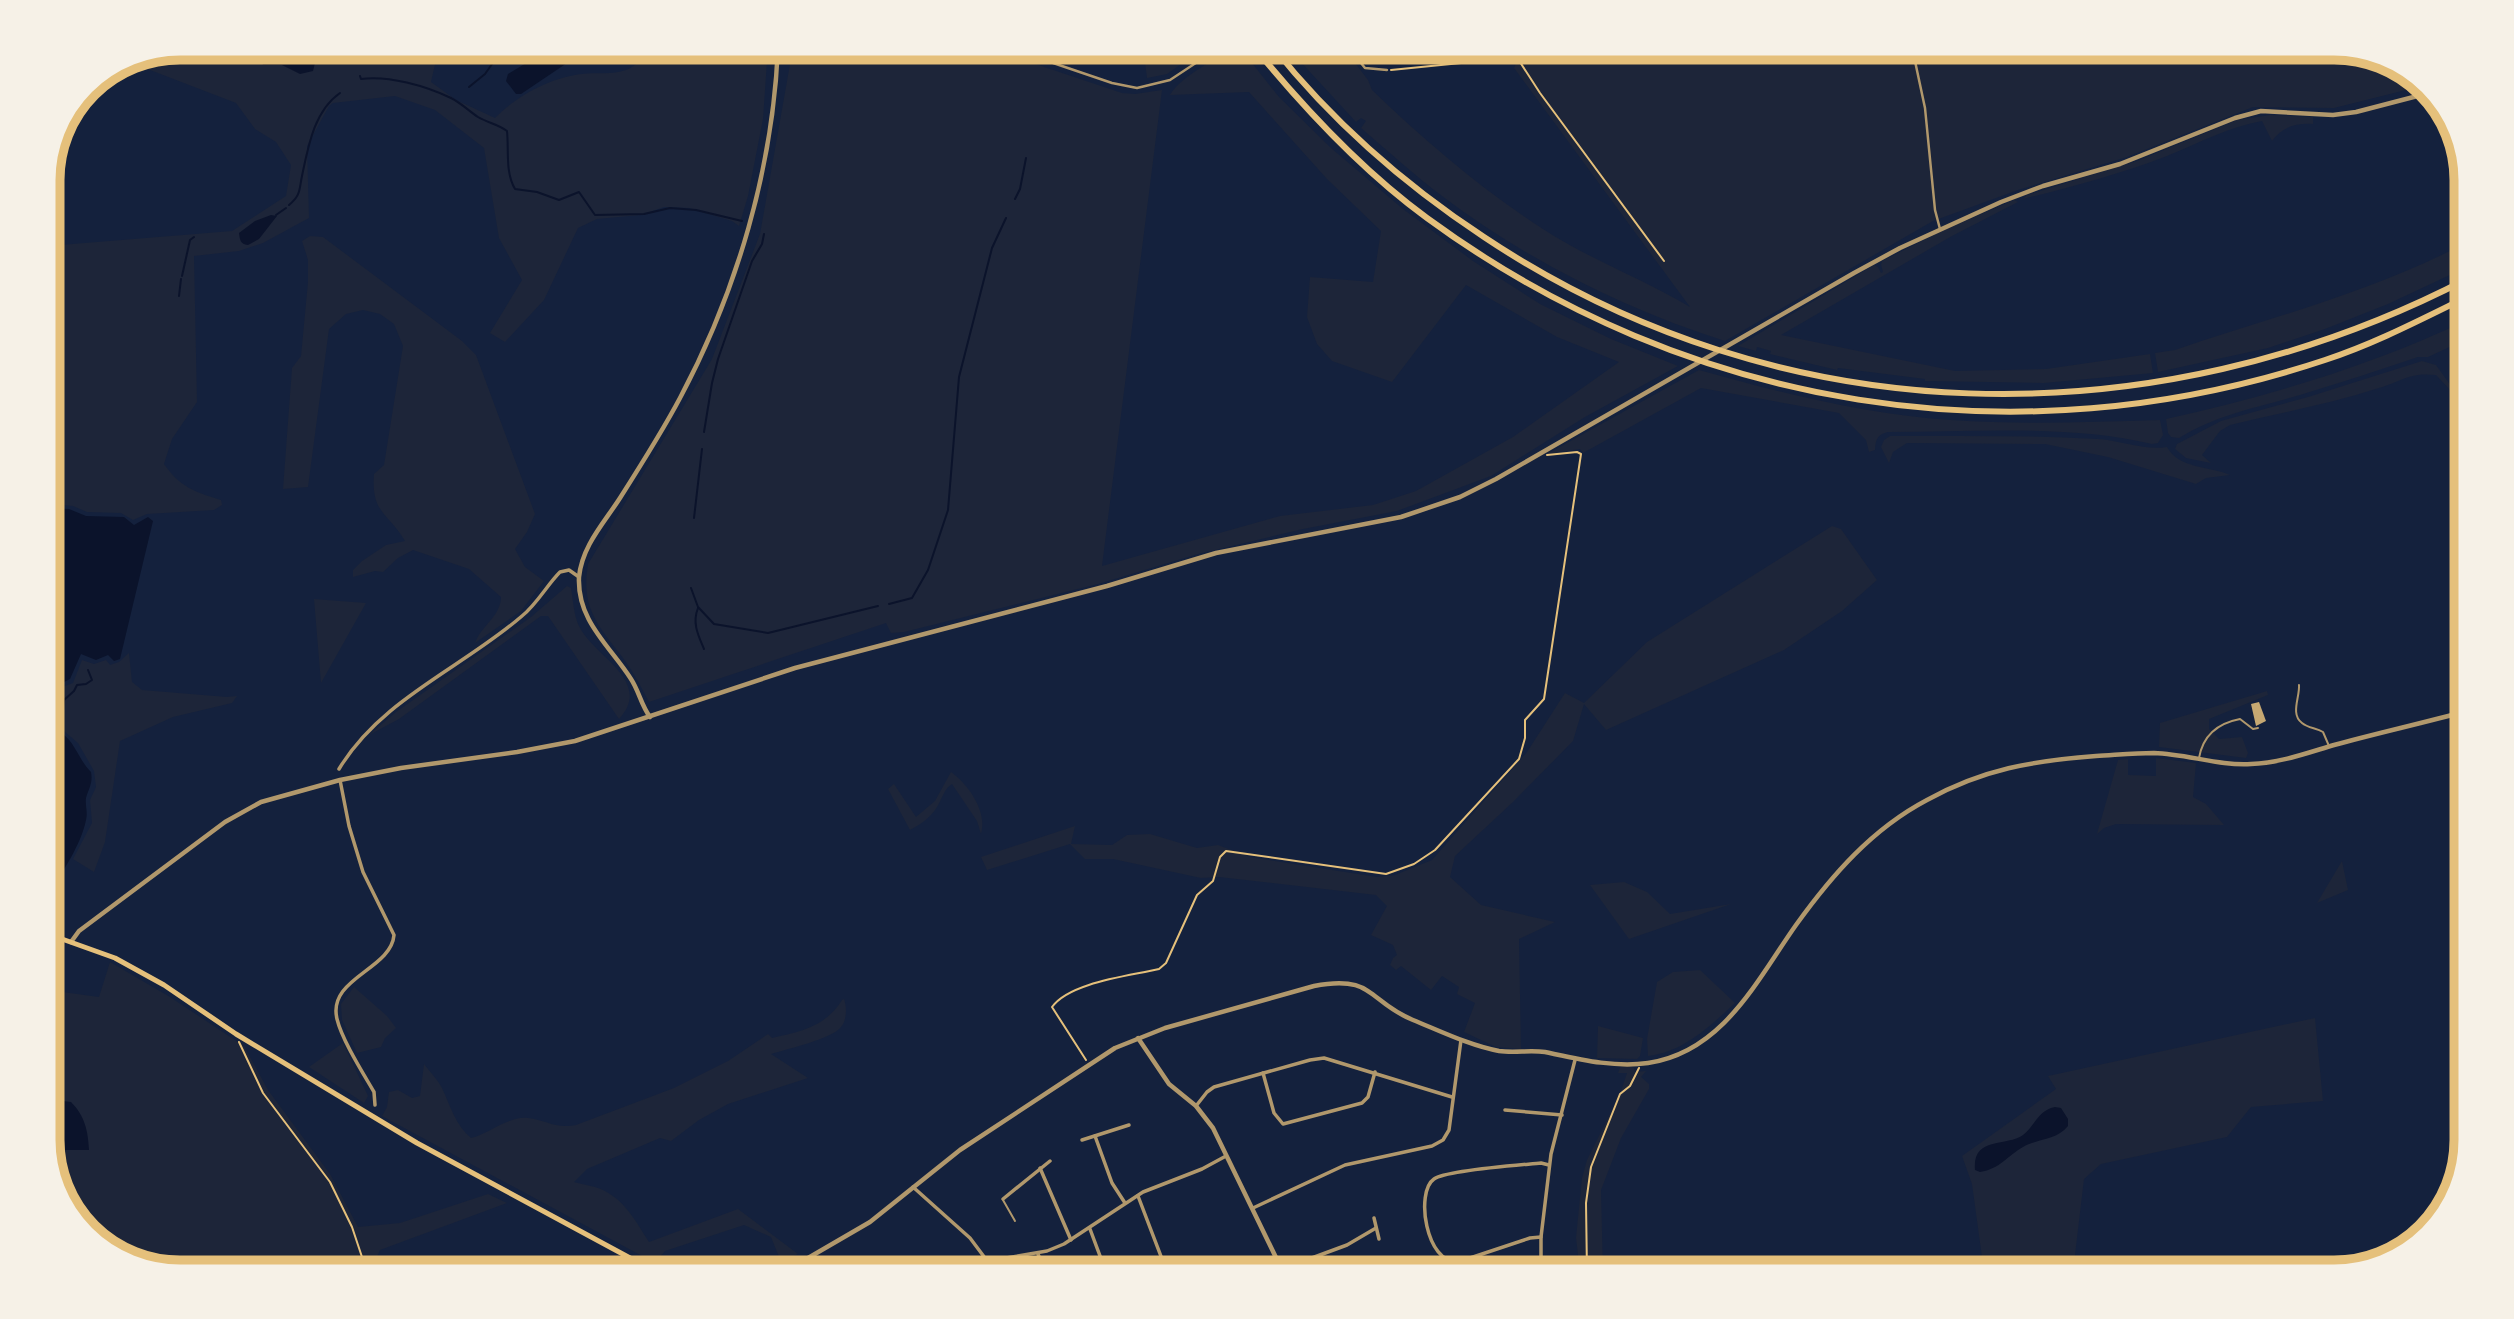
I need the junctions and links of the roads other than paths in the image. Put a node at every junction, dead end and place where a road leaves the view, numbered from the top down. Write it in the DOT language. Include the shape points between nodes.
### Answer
graph roads {
  1 [pos="778,60"];
  2 [pos="1044,60"];
  3 [pos="1200,60"];
  4 [pos="1265,60"];
  5 [pos="1284,60"];
  6 [pos="1359,60"];
  7 [pos="1915,60"];
  8 [pos="1387,70"];
  9 [pos="2420,95"];
  10 [pos="1940,229"];
  11 [pos="2454,284"];
  12 [pos="2454,305"];
  13 [pos="579,578"];
  14 [pos="2299,685"];
  15 [pos="2454,714"];
  16 [pos="650,716"];
  17 [pos="2258,728"];
  18 [pos="2329,747"];
  19 [pos="2199,758"];
  20 [pos="339,769"];
  21 [pos="340,780"];
  22 [pos="60,939"];
  23 [pos="70,943"];
  24 [pos="1138,1038"];
  25 [pos="1461,1038"];
  26 [pos="1575,1060"];
  27 [pos="1375,1072"];
  28 [pos="1263,1073"];
  29 [pos="1452,1097"];
  30 [pos="375,1105"];
  31 [pos="1196,1106"];
  32 [pos="1506,1110"];
  33 [pos="1562,1115"];
  34 [pos="1129,1125"];
  35 [pos="1095,1136"];
  36 [pos="1082,1140"];
  37 [pos="1226,1156"];
  38 [pos="1050,1161"];
  39 [pos="1549,1165"];
  40 [pos="1040,1168"];
  41 [pos="913,1187"];
  42 [pos="1138,1196"];
  43 [pos="1003,1199"];
  44 [pos="1125,1203"];
  45 [pos="1253,1209"];
  46 [pos="1374,1218"];
  47 [pos="1015,1221"];
  48 [pos="1376,1228"];
  49 [pos="1090,1229"];
  50 [pos="1541,1237"];
  51 [pos="1379,1239"];
  52 [pos="1071,1240"];
  53 [pos="1038,1253"];
  54 [pos="634,1260"];
  55 [pos="805,1260"];
  56 [pos="986,1260"];
  57 [pos="998,1260"];
  58 [pos="1041,1260"];
  59 [pos="1102,1260"];
  60 [pos="1162,1260"];
  61 [pos="1277,1260"];
  62 [pos="1308,1260"];
  63 [pos="1445,1260"];
  64 [pos="1464,1260"];
  65 [pos="1541,1260"];
  1 -- 13 [label="street" via="767,147 732,281 681,397 591,540"];
  2 -- 3 [label="street" via="1137,88 1170,80"];
  4 -- 12 [label="highway" via="1357,158 1425,216 1498,266 1611,326 1677,354 1771,383 1837,397 1905,407 2004,412 2096,408 2172,398 2326,359"];
  5 -- 11 [label="highway" via="1373,152 1448,213 1514,257 1631,318 1766,366 1823,378 1890,388 1989,394 2146,384 2295,350 2358,328"];
  6 -- 8 [label="street" via="1365,68"];
  7 -- 10 [label="street"];
  9 -- 10 [label="street" via="2333,115 2261,111 2235,118 2120,164 2043,186"];
  10 -- 16 [label="street" via="1860,269 1538,457 1460,497 1401,517 1216,553 1058,600 795,668"];
  13 -- 16 [label="street" via="594,631 633,681"];
  13 -- 20 [label="street" via="569,570 560,572 524,615 364,734"];
  14 -- 18 [label="lane" via="2296,716 2300,723 2323,732"];
  15 -- 18 [label="street"];
  16 -- 21 [label="street" via="547,747"];
  17 -- 19 [label="lane" via="2241,719 2214,728"];
  18 -- 19 [label="street" via="2252,764"];
  19 -- 26 [label="street" via="2155,753 2045,760 1963,782 1890,822 1841,868 1746,999 1724,1024 1690,1049 1640,1063"];
  21 -- 23 [label="street" via="261,802 225,822 79,931"];
  21 -- 30 [label="street" via="363,872 394,935 393,944 352,980 335,1005 337,1021 373,1092"];
  22 -- 23 [label="main road"];
  23 -- 54 [label="main road" via="115,958 164,985 417,1143"];
  24 -- 25 [label="street" via="1301,989 1342,982 1372,992 1409,1019"];
  24 -- 31 [label="street" via="1169,1084"];
  24 -- 41 [label="street" via="1088,1064"];
  25 -- 26 [label="street" via="1499,1051 1546,1052"];
  25 -- 29 [label="street"];
  26 -- 33 [label="street"];
  27 -- 28 [label="street" via="1324,1058"];
  27 -- 28 [label="street" via="1362,1103 1283,1124 1274,1113"];
  27 -- 29 [label="street"];
  28 -- 31 [label="street" via="1214,1087"];
  29 -- 45 [label="street" via="1449,1130 1438,1144 1345,1165"];
  31 -- 37 [label="street"];
  32 -- 33 [label="street"];
  33 -- 39 [label="street"];
  34 -- 35 [label="street"];
  35 -- 36 [label="street"];
  35 -- 44 [label="street" via="1112,1183"];
  37 -- 42 [label="street"];
  37 -- 45 [label="street"];
  38 -- 40 [label="street"];
  39 -- 50 [label="street"];
  39 -- 63 [label="street" via="1448,1174 1432,1181 1424,1192 1424,1204 1432,1242"];
  40 -- 43 [label="street"];
  40 -- 52 [label="street"];
  41 -- 55 [label="street" via="870,1222"];
  41 -- 56 [label="street" via="970,1238"];
  42 -- 44 [label="street"];
  42 -- 60 [label="street"];
  43 -- 47 [label="lane"];
  44 -- 49 [label="street"];
  45 -- 61 [label="street"];
  46 -- 48 [label="street"];
  48 -- 51 [label="street"];
  48 -- 62 [label="street"];
  49 -- 52 [label="street"];
  49 -- 59 [label="street"];
  50 -- 64 [label="street"];
  50 -- 65 [label="street"];
  52 -- 53 [label="street"];
  53 -- 57 [label="street"];
  53 -- 58 [label="street"];
}
